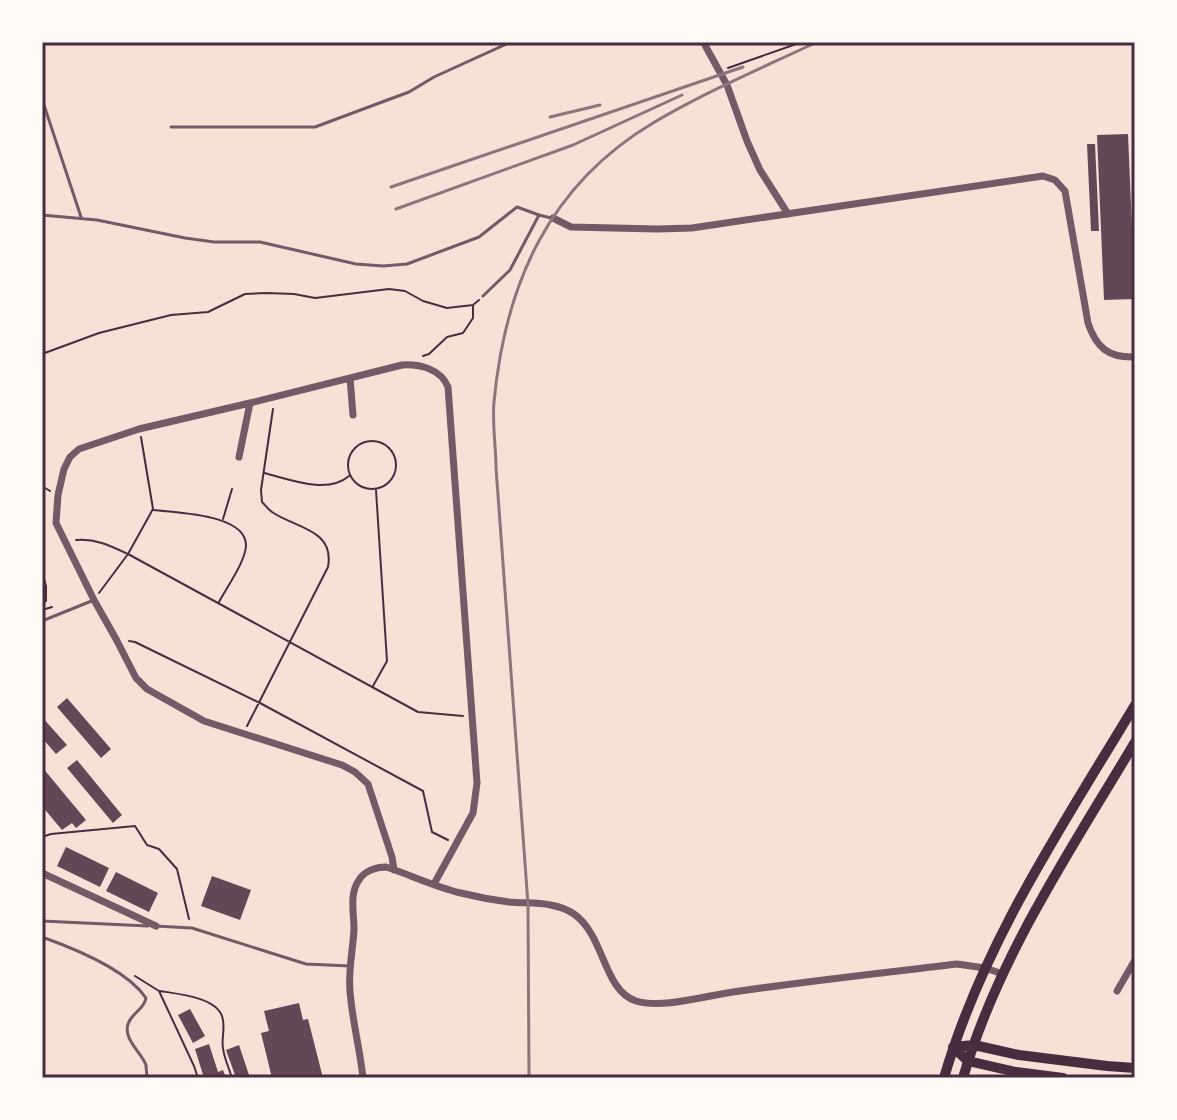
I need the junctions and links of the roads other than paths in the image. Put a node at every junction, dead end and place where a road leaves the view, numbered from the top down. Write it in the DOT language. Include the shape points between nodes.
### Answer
graph roads {
  1 [pos="511,42"];
  2 [pos="698,42"];
  3 [pos="706,47"];
  4 [pos="42,99"];
  5 [pos="171,127"];
  6 [pos="43,214"];
  7 [pos="788,214"];
  8 [pos="539,215"];
  9 [pos="82,218"];
  10 [pos="553,218"];
  11 [pos="483,296"];
  12 [pos="1135,357"];
  13 [pos="350,378"];
  14 [pos="250,403"];
  15 [pos="353,415"];
  16 [pos="239,457"];
  17 [pos="94,600"];
  18 [pos="42,621"];
  19 [pos="1135,705"];
  20 [pos="1135,742"];
  21 [pos="394,870"];
  22 [pos="42,873"];
  23 [pos="434,884"];
  24 [pos="42,921"];
  25 [pos="156,926"];
  26 [pos="42,937"];
  27 [pos="1135,960"];
  28 [pos="350,966"];
  29 [pos="985,968"];
  30 [pos="1003,974"];
  31 [pos="1117,991"];
  32 [pos="974,1045"];
  33 [pos="953,1047"];
  34 [pos="968,1061"];
  35 [pos="1135,1068"];
  36 [pos="1017,1075"];
  37 [pos="147,1078"];
  38 [pos="363,1078"];
  39 [pos="944,1078"];
  40 [pos="963,1078"];
  41 [pos="1063,1078"];
  1 -- 5 [label="lane" via="409,92 315,127"];
  2 -- 3 [label="lane"];
  3 -- 7 [label="street" via="760,170"];
  4 -- 9 [label="lane"];
  6 -- 9 [label="lane"];
  7 -- 10 [label="street" via="657,229 571,227"];
  7 -- 12 [label="street" via="1043,176 1055,180 1065,191 1094,341 1103,350"];
  8 -- 9 [label="lane" via="517,207 479,237 407,264 383,266 260,242 214,242"];
  8 -- 10 [label="lane"];
  8 -- 11 [label="lane" via="510,270"];
  13 -- 14 [label="street"];
  13 -- 15 [label="street"];
  13 -- 23 [label="street" via="418,364 445,378 448,387 477,783 473,813"];
  14 -- 16 [label="street"];
  14 -- 17 [label="street" via="139,429 79,449 70,457 56,523"];
  17 -- 18 [label="lane"];
  17 -- 21 [label="street" via="147,689 204,721 355,772 368,784"];
  19 -- 29 [label="main road" via="1014,908"];
  20 -- 30 [label="main road"];
  21 -- 23 [label="street"];
  21 -- 28 [label="street" via="370,870 355,887"];
  22 -- 25 [label="street"];
  23 -- 29 [label="street" via="501,901 565,909 587,925 619,991 639,1002 957,964"];
  24 -- 25 [label="lane"];
  25 -- 28 [label="lane" via="192,928 306,964"];
  26 -- 37 [label="lane" via="101,962 139,988 146,998 144,1006 129,1019 127,1029"];
  27 -- 31 [label="street"];
  28 -- 38 [label="street"];
  29 -- 30 [label="street"];
  29 -- 33 [label="main road"];
  30 -- 32 [label="main road"];
  32 -- 33 [label="main road"];
  32 -- 34 [label="main road"];
  32 -- 35 [label="main road"];
  33 -- 34 [label="main road"];
  33 -- 39 [label="main road"];
  34 -- 36 [label="main road"];
  34 -- 40 [label="main road"];
  36 -- 41 [label="main road"];
}
